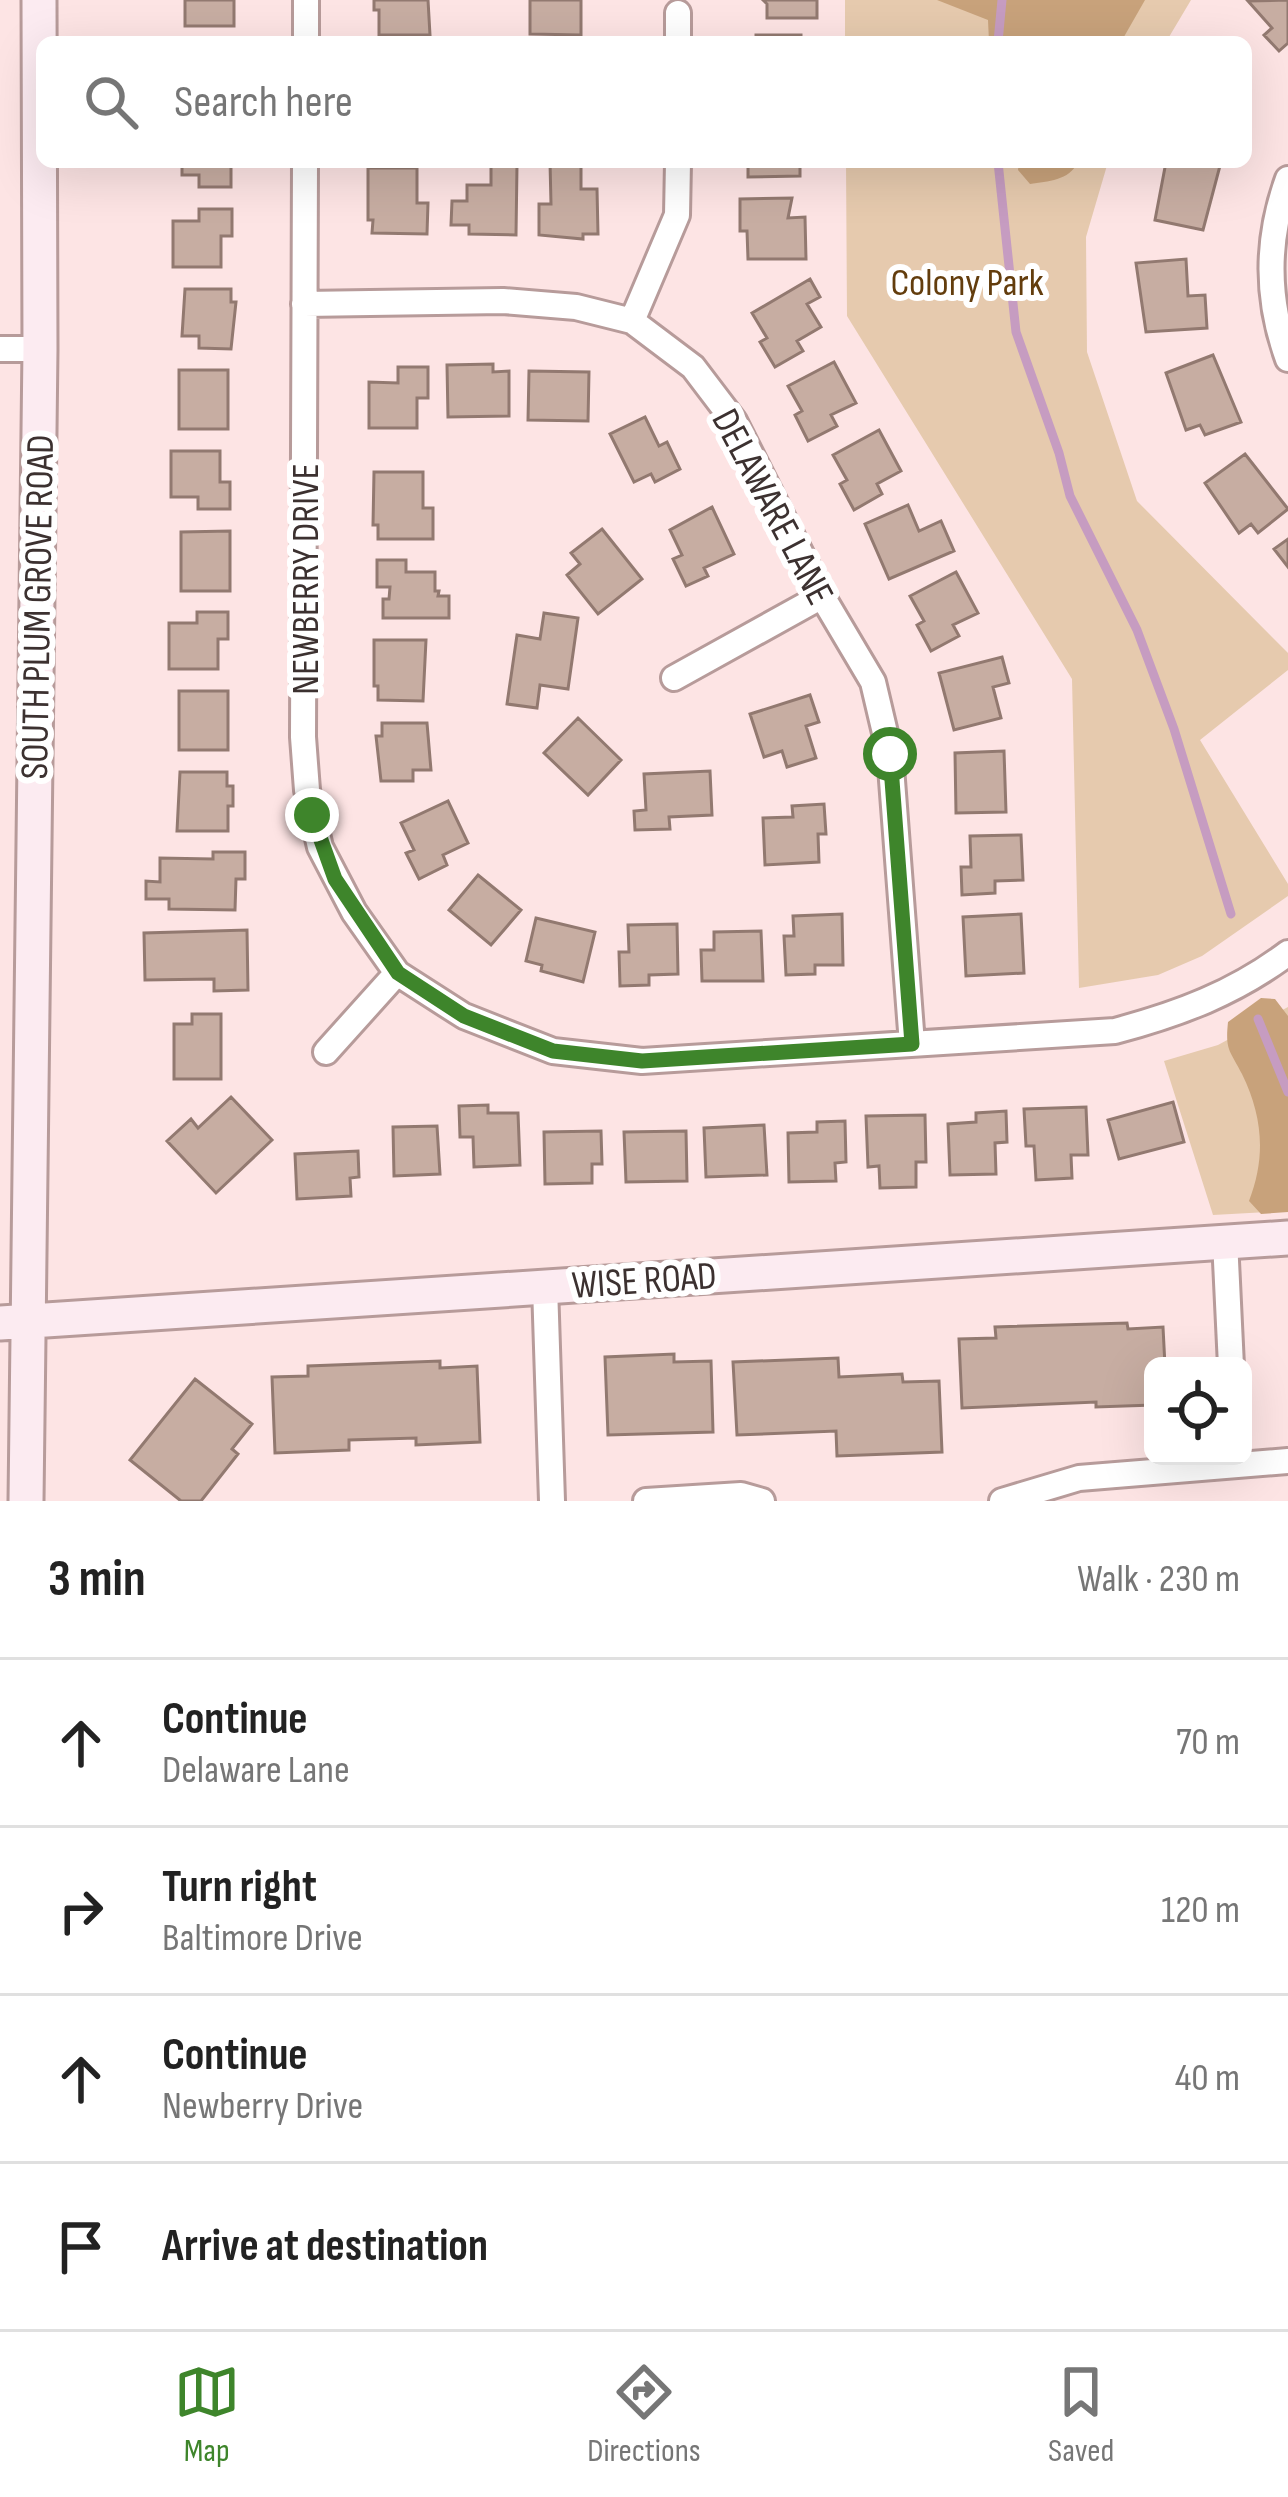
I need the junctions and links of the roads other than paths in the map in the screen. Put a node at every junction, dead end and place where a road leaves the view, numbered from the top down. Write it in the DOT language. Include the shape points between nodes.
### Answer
graph roads {
  1 [pos="39,0"];
  2 [pos="306,0"];
  3 [pos="678,13"];
  4 [pos="39,36"];
  5 [pos="306,36"];
  6 [pos="678,36"];
  7 [pos="39,168"];
  8 [pos="305,168"];
  9 [pos="677,168"];
  10 [pos="1288,179"];
  11 [pos="304,304"];
  12 [pos="632,321"];
  13 [pos="0,349"];
  14 [pos="40,349"];
  15 [pos="1288,359"];
  16 [pos="822,596"];
  17 [pos="674,678"];
  18 [pos="1288,952"];
  19 [pos="398,973"];
  20 [pos="912,1044"];
  21 [pos="326,1052"];
  22 [pos="1288,1238"];
  23 [pos="1225,1240"];
  24 [pos="544,1286"];
  25 [pos="13,1323"];
  26 [pos="1231,1357"];
  27 [pos="1252,1460"];
  28 [pos="1288,1461"];
  29 [pos="1192,1465"];
  30 [pos="26,1501"];
  31 [pos="552,1501"];
  32 [pos="646,1501"];
  33 [pos="762,1501"];
  34 [pos="1002,1501"];
  1 -- 4 [label="street, SOUTH PLUM GROVE ROAD"];
  2 -- 5 [label="street"];
  3 -- 6 [label="street"];
  7 -- 14 [label="street, SOUTH PLUM GROVE ROAD"];
  8 -- 11 [label="street, NEWBERRY DRIVE"];
  9 -- 12 [label="street" via="677,215"];
  10 -- 15 [label="street" via="1270,264"];
  11 -- 12 [label="street, DELAWARE LANE" via="503,302"];
  11 -- 19 [label="street, NEWBERRY DRIVE" via="307,790 335,879"];
  12 -- 16 [label="street, DELAWARE LANE" via="693,367 734,421"];
  13 -- 14 [label="street"];
  14 -- 25 [label="street, SOUTH PLUM GROVE ROAD"];
  16 -- 17 [label="street"];
  16 -- 20 [label="street, DELAWARE LANE" via="873,682 890,754"];
  18 -- 20 [label="street" via="1230,992 1115,1031"];
  19 -- 20 [label="street" via="464,1016 553,1051 642,1061"];
  19 -- 21 [label="street"];
  22 -- 23 [label="street, WISE ROAD"];
  23 -- 24 [label="street, WISE ROAD"];
  23 -- 26 [label="street"];
  24 -- 25 [label="street, WISE ROAD"];
  24 -- 31 [label="street"];
  25 -- 30 [label="street, SOUTH PLUM GROVE ROAD"];
  27 -- 28 [label="street"];
  29 -- 34 [label="street" via="1079,1478"];
  32 -- 33 [label="street"];
}
